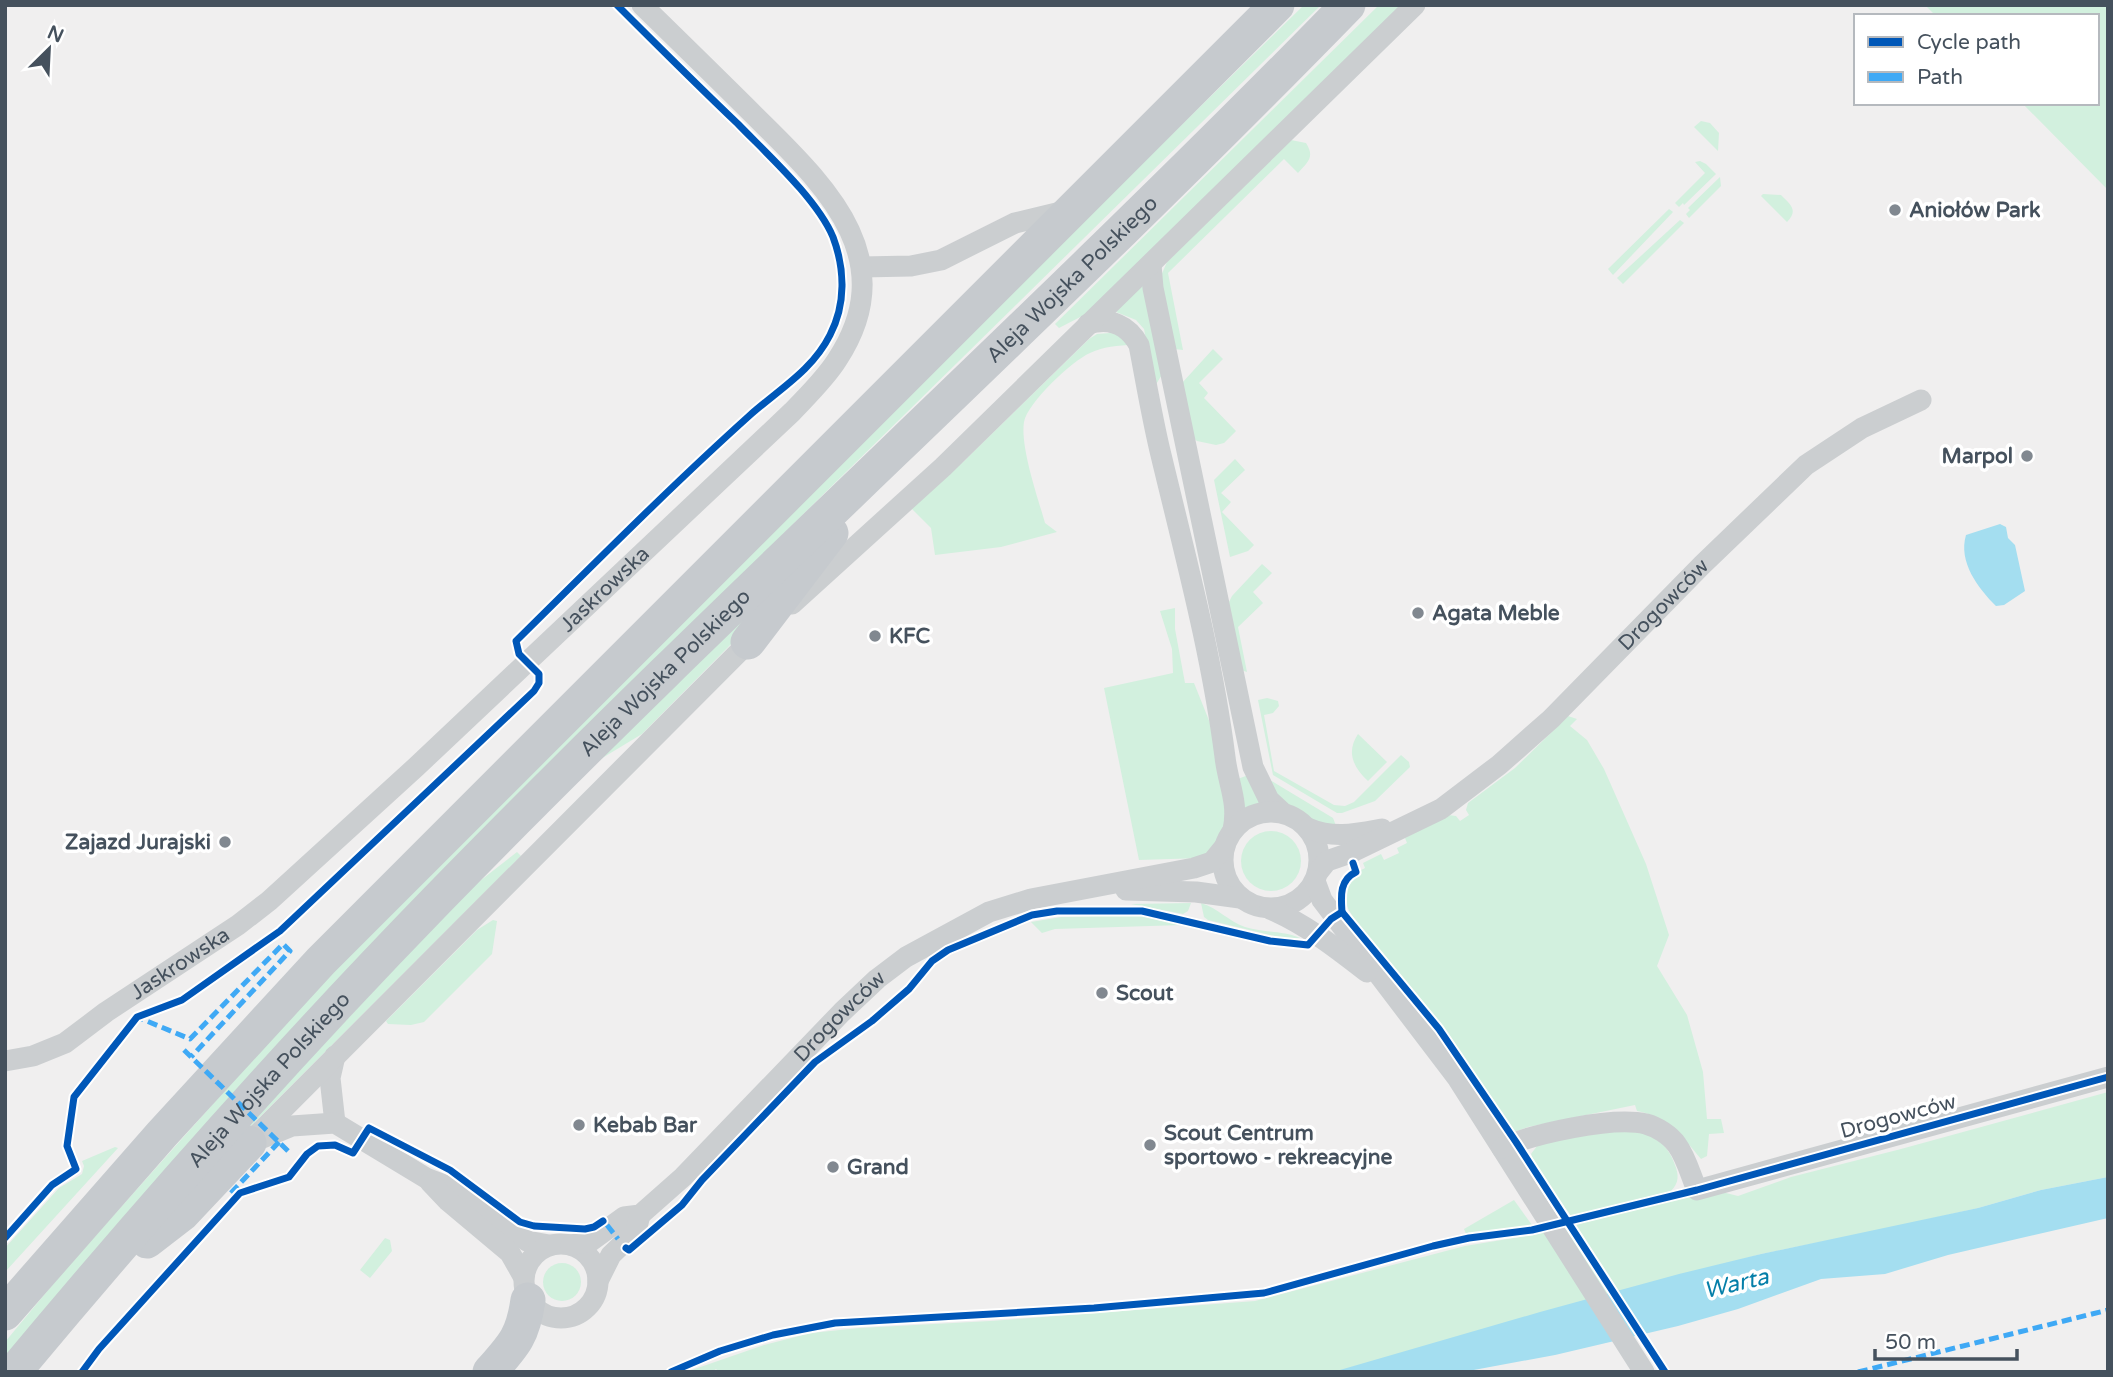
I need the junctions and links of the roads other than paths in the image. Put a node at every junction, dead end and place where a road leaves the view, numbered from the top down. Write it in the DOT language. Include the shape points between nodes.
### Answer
graph roads {
  1 [pos="642,5"];
  2 [pos="1278,5"];
  3 [pos="1348,5"];
  4 [pos="1415,5"];
  5 [pos="1074,208"];
  6 [pos="1152,265"];
  7 [pos="862,267"];
  8 [pos="1088,324"];
  9 [pos="1921,400"];
  10 [pos="876,467"];
  11 [pos="748,642"];
  12 [pos="1283,813"];
  13 [pos="1415,822"];
  14 [pos="1308,828"];
  15 [pos="1229,838"];
  16 [pos="1317,876"];
  17 [pos="1085,889"];
  18 [pos="1240,898"];
  19 [pos="1270,909"];
  20 [pos="1385,986"];
  21 [pos="335,1056"];
  22 [pos="5,1061"];
  23 [pos="2108,1077"];
  24 [pos="335,1123"];
  25 [pos="249,1143"];
  26 [pos="1502,1148"];
  27 [pos="426,1178"];
  28 [pos="640,1215"];
  29 [pos="549,1245"];
  30 [pos="571,1245"];
  31 [pos="598,1281"];
  32 [pos="85,1286"];
  33 [pos="526,1288"];
  34 [pos="5,1313"];
  35 [pos="14,1372"];
  36 [pos="490,1372"];
  37 [pos="1644,1372"];
  1 -- 7 [label="street, Jaskrowska" via="809,171 838,206"];
  2 -- 5 [label="main road, Aleja Wojska Polskiego"];
  3 -- 10 [label="main road, Aleja Wojska Polskiego" via="1137,217"];
  4 -- 6 [label="street"];
  5 -- 7 [label="street" via="1015,223 941,260"];
  5 -- 34 [label="main road, Aleja Wojska Polskiego" via="321,961"];
  6 -- 8 [label="street"];
  6 -- 12 [label="street" via="1153,288 1253,767 1269,800"];
  7 -- 22 [label="street, Jaskrowska" via="854,325 823,380 416,767 238,925 65,1043"];
  8 -- 11 [label="street" via="943,467"];
  8 -- 15 [label="street" via="1119,324 1139,345 1219,709 1237,815"];
  9 -- 13 [label="street, Drogowców" via="1863,428 1806,466 1551,719 1471,787"];
  10 -- 11 [label="main road" via="816,555"];
  10 -- 32 [label="main road, Aleja Wojska Polskiego" via="436,900"];
  11 -- 21 [label="street"];
  12 -- 14 [label="street"];
  12 -- 15 [label="street" via="1264,812 1247,818"];
  13 -- 14 [label="street, Drogowców" via="1346,836"];
  13 -- 16 [label="street, Drogowców" via="1327,861"];
  14 -- 16 [label="street" via="1318,848"];
  15 -- 17 [label="street, Drogowców" via="1212,862"];
  15 -- 18 [label="street" via="1223,864 1228,883"];
  16 -- 19 [label="street" via="1304,896 1288,906"];
  16 -- 20 [label="street" via="1322,900"];
  17 -- 18 [label="street, Drogowców"];
  17 -- 28 [label="street, Drogowców" via="989,912 906,957 842,1012 712,1148"];
  18 -- 19 [label="street"];
  19 -- 20 [label="street" via="1318,934"];
  20 -- 26 [label="street" via="1458,1079"];
  21 -- 24 [label="street" via="330,1079"];
  21 -- 25 [label="street"];
  23 -- 26 [label="street, Drogowców" via="1697,1190 1677,1145 1662,1131 1644,1124 1607,1123 1553,1131"];
  24 -- 25 [label="street" via="292,1126"];
  24 -- 27 [label="street"];
  25 -- 32 [label="main road" via="182,1214"];
  26 -- 37 [label="street"];
  27 -- 29 [label="street" via="460,1191 527,1241"];
  27 -- 33 [label="street" via="510,1253"];
  28 -- 30 [label="street, Drogowców" via="624,1217 591,1241"];
  28 -- 31 [label="street, Drogowców" via="636,1231 611,1255"];
  29 -- 30 [label="street"];
  29 -- 33 [label="street" via="531,1257"];
  30 -- 31 [label="street" via="593,1263"];
  31 -- 33 [label="street" via="590,1304 570,1317 558,1318 536,1309"];
  32 -- 35 [label="main road, Aleja Wojska Polskiego"];
  33 -- 36 [label="main road" via="525,1323"];
}
